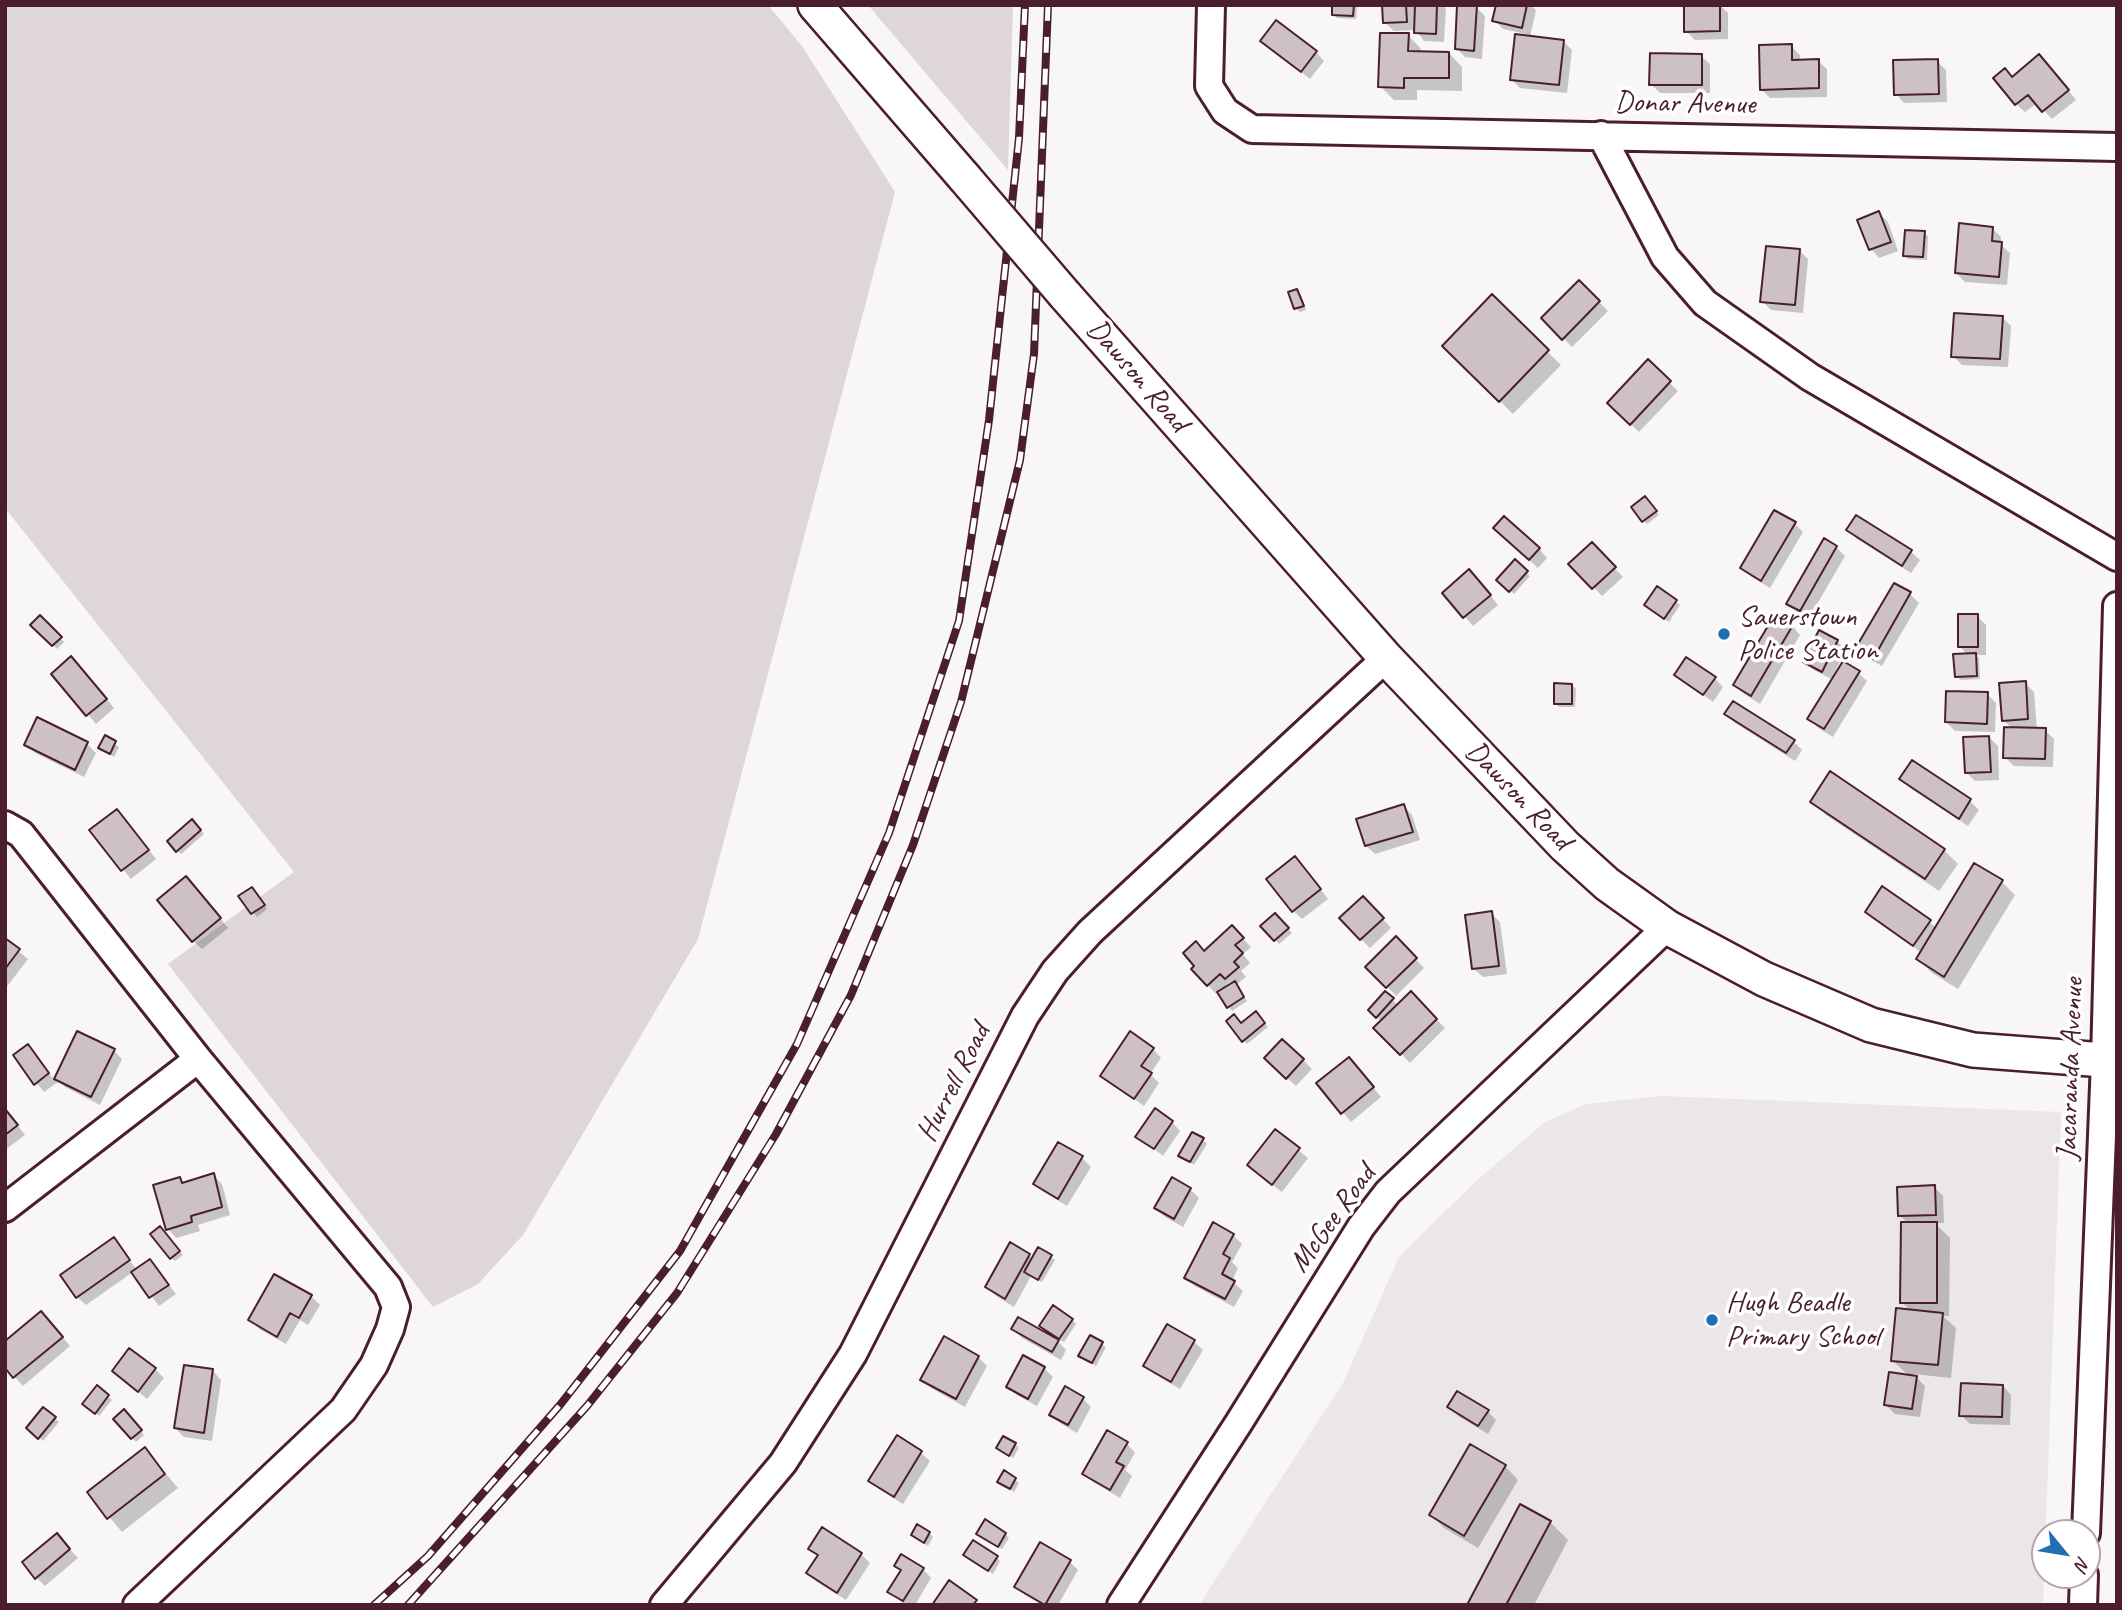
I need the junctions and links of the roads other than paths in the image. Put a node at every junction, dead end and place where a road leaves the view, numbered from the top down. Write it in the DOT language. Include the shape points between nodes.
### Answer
graph roads {
  1 [pos="815,5"];
  2 [pos="1211,5"];
  3 [pos="1601,135"];
  4 [pos="2117,147"];
  5 [pos="2117,556"];
  6 [pos="2117,606"];
  7 [pos="1386,658"];
  8 [pos="5,825"];
  9 [pos="1667,927"];
  10 [pos="198,1059"];
  11 [pos="2111,1061"];
  12 [pos="5,1208"];
  13 [pos="2087,1519"];
  14 [pos="137,1605"];
  15 [pos="664,1605"];
  16 [pos="1121,1605"];
  1 -- 7 [label="street, Dawson Road, bridge"];
  2 -- 3 [label="street, Donar Avenue" via="1209,86 1225,111 1252,129"];
  3 -- 4 [label="street, Donar Avenue"];
  3 -- 5 [label="street" via="1665,257 1704,303 1810,377"];
  6 -- 11 [label="street, Jacaranda Avenue"];
  7 -- 9 [label="street, Dawson Road" via="1565,846 1607,884"];
  7 -- 15 [label="street, Hurrell Road" via="1090,932 1055,971 1025,1016 853,1353 783,1463"];
  8 -- 10 [label="street" via="22,834"];
  9 -- 11 [label="street, Dawson Road" via="1764,979 1871,1025 1973,1050"];
  9 -- 16 [label="street, McGee Road" via="1388,1192 1361,1227"];
  10 -- 12 [label="street"];
  10 -- 14 [label="street" via="388,1287 396,1307 373,1365 343,1410"];
  11 -- 13 [label="street, Jacaranda Avenue"];
}
